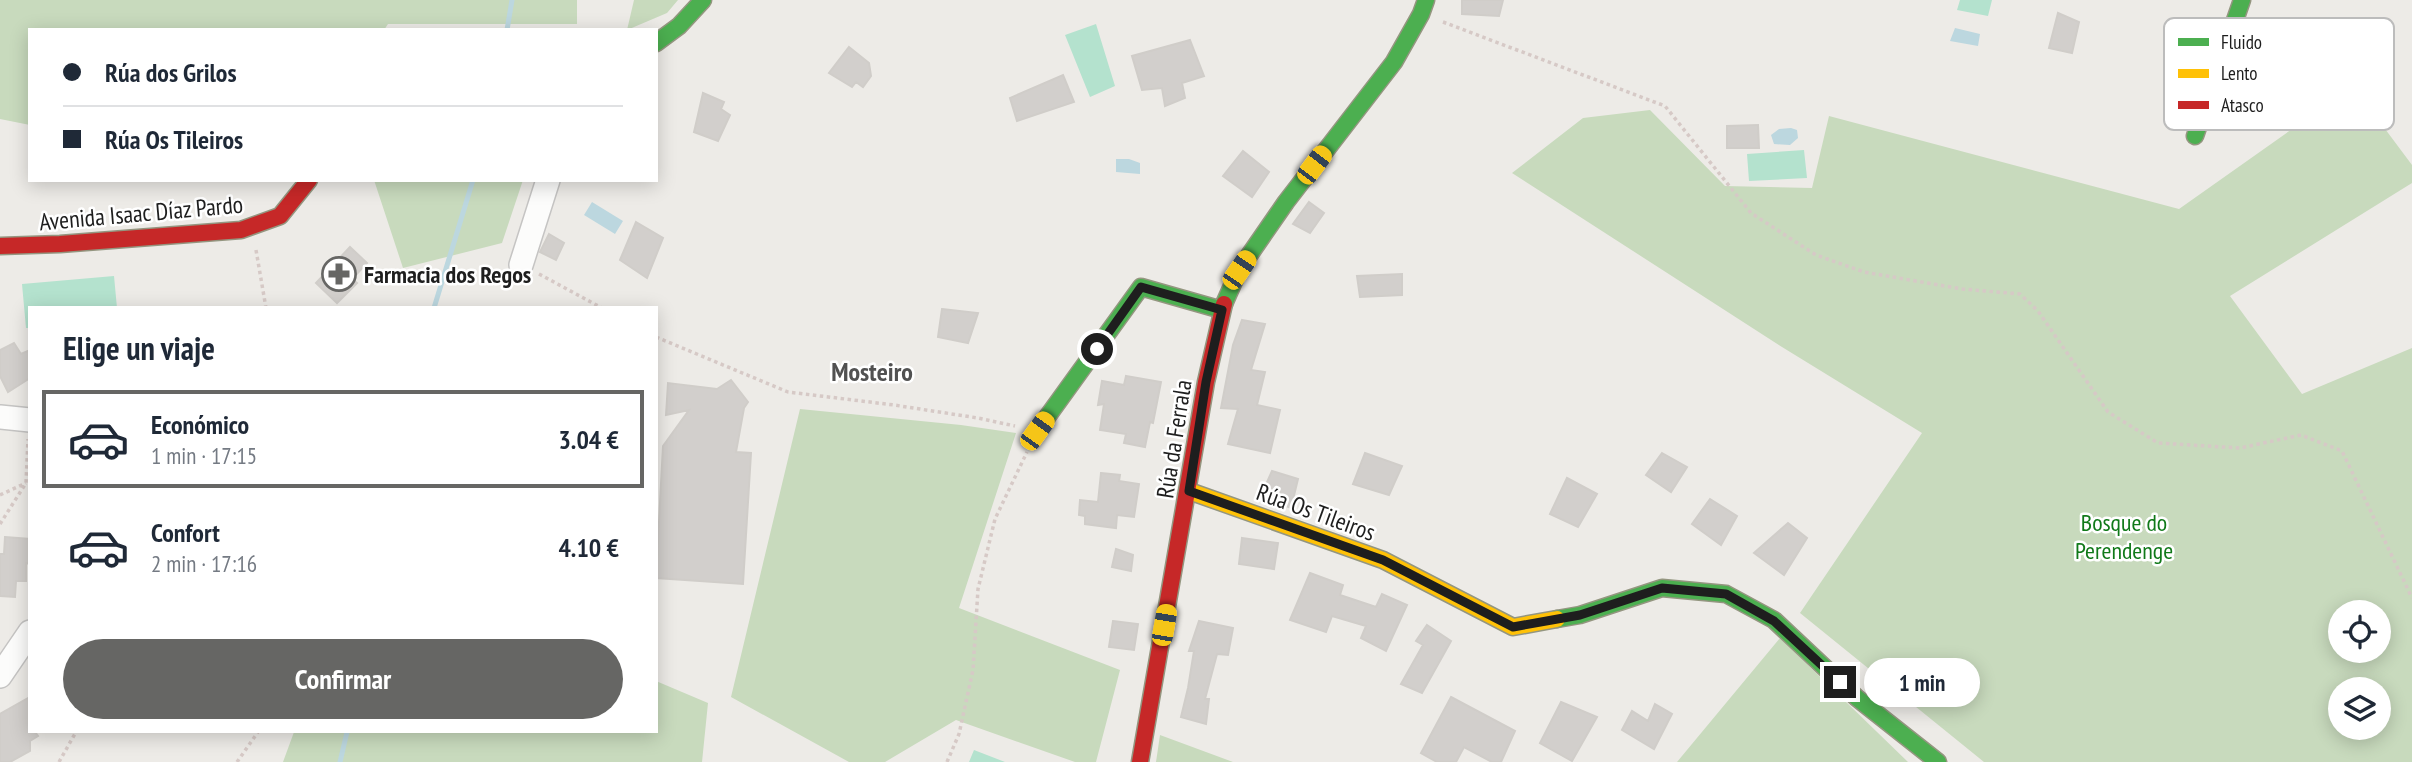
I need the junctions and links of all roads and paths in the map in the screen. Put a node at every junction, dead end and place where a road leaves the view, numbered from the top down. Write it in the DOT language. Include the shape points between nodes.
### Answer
graph roads {
  1 [pos="704,0"];
  2 [pos="2242,0"];
  3 [pos="1423,7"];
  4 [pos="2236,18"];
  5 [pos="658,42"];
  6 [pos="2198,130"];
  7 [pos="2196,136"];
  8 [pos="307,182"];
  9 [pos="547,182"];
  10 [pos="261,224"];
  11 [pos="0,246"];
  12 [pos="521,265"];
  13 [pos="265,306"];
  14 [pos="598,306"];
  15 [pos="1222,310"];
  16 [pos="658,338"];
  17 [pos="0,417"];
  18 [pos="28,420"];
  19 [pos="1037,431"];
  20 [pos="28,451"];
  21 [pos="26,482"];
  22 [pos="1189,491"];
  23 [pos="0,495"];
  24 [pos="0,524"];
  25 [pos="2412,598"];
  26 [pos="28,635"];
  27 [pos="0,677"];
  28 [pos="75,733"];
  29 [pos="257,733"];
  30 [pos="59,762"];
  31 [pos="237,762"];
  32 [pos="947,762"];
  33 [pos="1140,762"];
  34 [pos="1938,762"];
  1 -- 5 [label="street"];
  2 -- 4 [label="street"];
  3 -- 15 [label="street, Rúa da Ferrala" via="1394,62 1239,270"];
  3 -- 25 [label="path" via="1665,106 1751,213 1816,255 1864,271 1962,289 2021,294 2038,311 2108,412 2158,443 2240,448 2301,435 2342,451"];
  6 -- 7 [label="street"];
  8 -- 10 [label="street, Avenida Isaac Díaz Pardo" via="280,216"];
  9 -- 12 [label="street"];
  10 -- 11 [label="street, Avenida Isaac Díaz Pardo" via="241,230"];
  10 -- 13 [label="path" via="255,254"];
  12 -- 14 [label="path"];
  15 -- 19 [label="street" via="1141,287"];
  15 -- 22 [label="street, Rúa da Ferrala"];
  16 -- 19 [label="path" via="788,392 906,406"];
  17 -- 18 [label="street"];
  19 -- 32 [label="path" via="995,519 978,589 973,670 959,734"];
  20 -- 21 [label="path"];
  21 -- 23 [label="path"];
  21 -- 24 [label="path"];
  22 -- 33 [label="street, Rúa da Ferrala"];
  22 -- 34 [label="street, Rúa Os Tileiros" via="1383,560 1513,627 1580,615 1662,588 1726,594 1774,621 1857,698"];
  26 -- 27 [label="street"];
  28 -- 30 [label="path"];
  29 -- 31 [label="path"];
}
